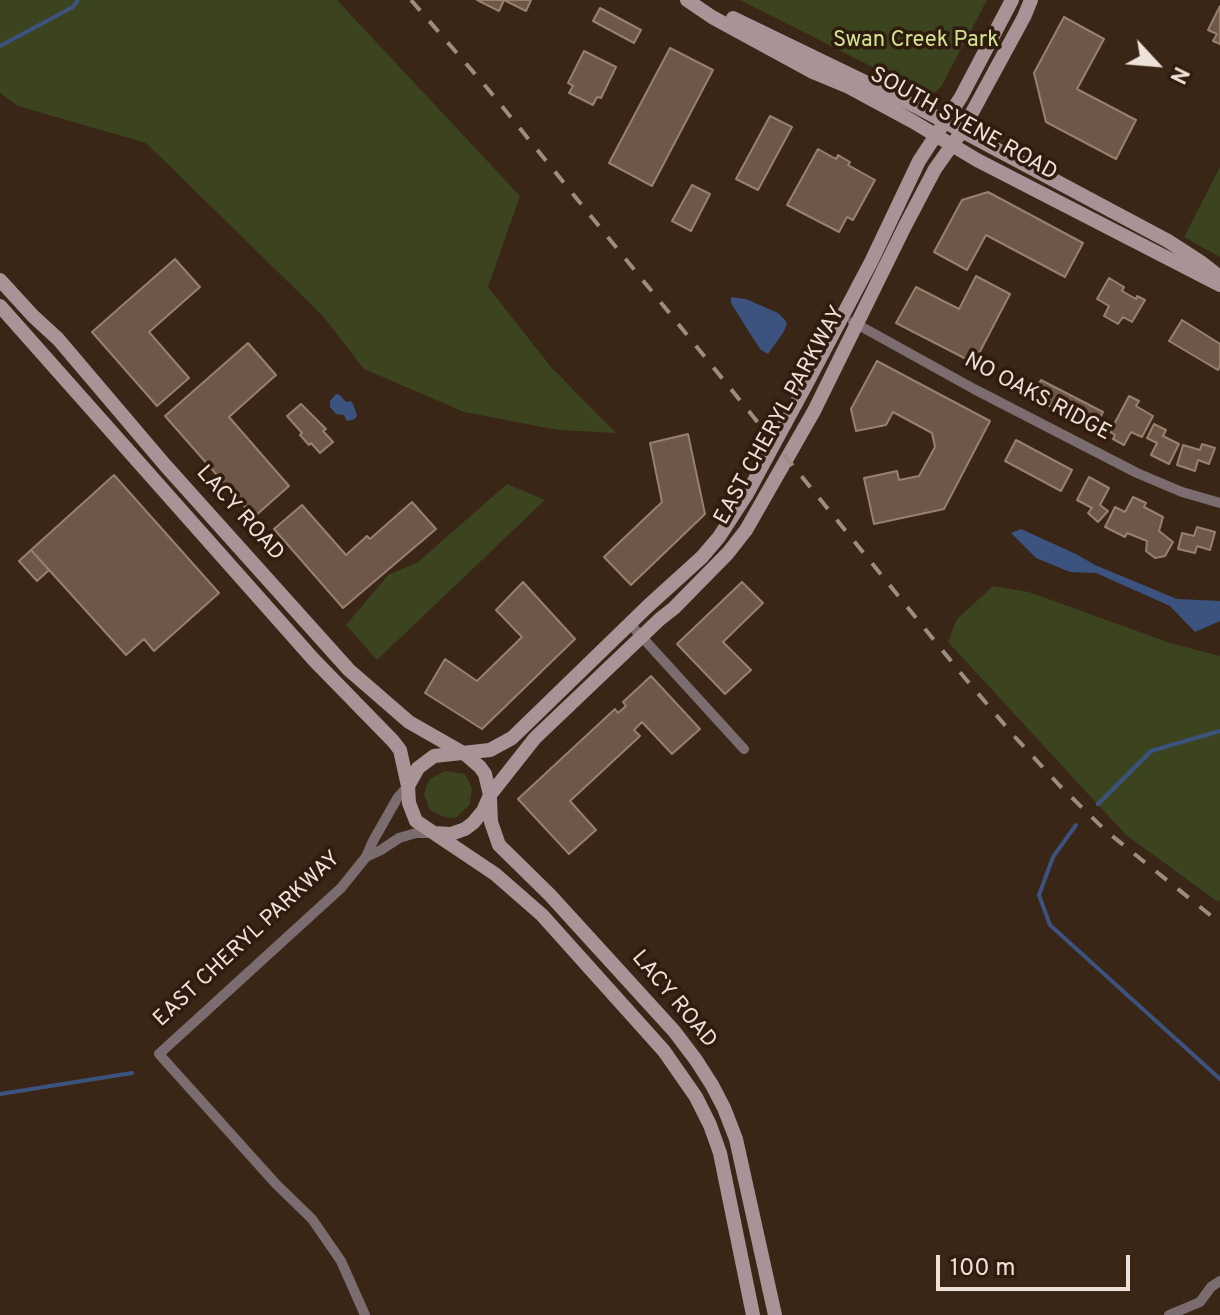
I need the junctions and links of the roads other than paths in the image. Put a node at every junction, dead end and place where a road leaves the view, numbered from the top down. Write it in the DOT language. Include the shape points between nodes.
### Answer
graph roads {
  1 [pos="687,0"];
  2 [pos="1012,0"];
  3 [pos="1031,0"];
  4 [pos="946,122"];
  5 [pos="962,131"];
  6 [pos="937,136"];
  7 [pos="952,145"];
  8 [pos="1220,277"];
  9 [pos="0,280"];
  10 [pos="1220,285"];
  11 [pos="0,306"];
  12 [pos="842,316"];
  13 [pos="857,324"];
  14 [pos="1220,503"];
  15 [pos="630,624"];
  16 [pos="642,637"];
  17 [pos="744,749"];
  18 [pos="465,754"];
  19 [pos="408,786"];
  20 [pos="490,795"];
  21 [pos="434,833"];
  22 [pos="366,857"];
  23 [pos="1220,1281"];
  24 [pos="1200,1302"];
  25 [pos="365,1315"];
  26 [pos="753,1315"];
  27 [pos="775,1315"];
  28 [pos="1169,1315"];
  29 [pos="1197,1315"];
  1 -- 4 [label="street, SOUTH SYENE ROAD"];
  1 -- 6 [label="street, SOUTH SYENE ROAD"];
  2 -- 4 [label="street, EAST CHERYL PARKWAY"];
  3 -- 5 [label="street, EAST CHERYL PARKWAY"];
  4 -- 5 [label="street, SOUTH SYENE ROAD"];
  4 -- 6 [label="street, EAST CHERYL PARKWAY"];
  5 -- 7 [label="street, EAST CHERYL PARKWAY"];
  5 -- 8 [label="street, SOUTH SYENE ROAD" via="1168,241"];
  6 -- 7 [label="street, SOUTH SYENE ROAD"];
  6 -- 12 [label="street, EAST CHERYL PARKWAY" via="919,161"];
  7 -- 10 [label="street, SOUTH SYENE ROAD"];
  7 -- 13 [label="street, EAST CHERYL PARKWAY"];
  9 -- 18 [label="street, LACY ROAD" via="349,670 409,722"];
  11 -- 19 [label="street, LACY ROAD" via="314,660 386,732 400,750"];
  12 -- 13 [label="street, NO OAKS RIDGE"];
  12 -- 15 [label="street, EAST CHERYL PARKWAY" via="735,515 702,557"];
  13 -- 14 [label="street, NO OAKS RIDGE" via="1137,473"];
  13 -- 16 [label="street, EAST CHERYL PARKWAY" via="746,530"];
  15 -- 16 [label="street"];
  15 -- 18 [label="street, EAST CHERYL PARKWAY" via="512,738 490,750"];
  16 -- 17 [label="street"];
  16 -- 20 [label="street, EAST CHERYL PARKWAY" via="535,738"];
  18 -- 19 [label="street" via="434,756 418,768"];
  18 -- 20 [label="street" via="485,774"];
  19 -- 21 [label="street" via="411,812"];
  19 -- 22 [label="street, EAST CHERYL PARKWAY"];
  20 -- 21 [label="street" via="465,829"];
  20 -- 27 [label="street, LACY ROAD" via="499,845 674,1031 712,1085 736,1139"];
  21 -- 22 [label="street, EAST CHERYL PARKWAY" via="399,838"];
  21 -- 26 [label="street, LACY ROAD" via="495,874 542,915 681,1074 720,1153"];
  22 -- 25 [label="street, EAST CHERYL PARKWAY" via="329,900 159,1054 312,1219 341,1261"];
  23 -- 24 [label="street"];
  24 -- 28 [label="street"];
  24 -- 29 [label="street"];
}
